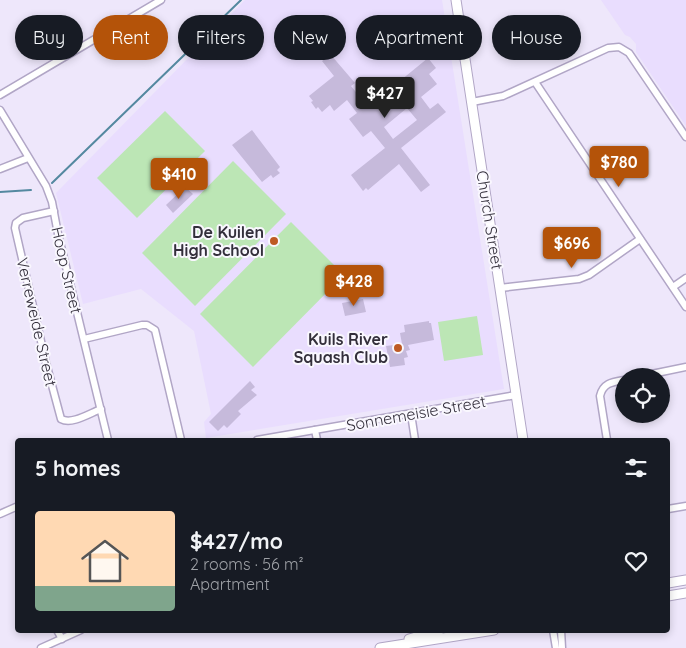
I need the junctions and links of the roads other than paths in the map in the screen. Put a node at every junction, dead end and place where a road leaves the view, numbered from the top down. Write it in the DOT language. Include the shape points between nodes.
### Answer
graph roads {
  1 [pos="161,0"];
  2 [pos="456,0"];
  3 [pos="534,82"];
  4 [pos="0,95"];
  5 [pos="472,102"];
  6 [pos="0,110"];
  7 [pos="686,137"];
  8 [pos="28,158"];
  9 [pos="0,169"];
  10 [pos="54,211"];
  11 [pos="640,240"];
  12 [pos="686,278"];
  13 [pos="673,287"];
  14 [pos="500,288"];
  15 [pos="686,307"];
  16 [pos="84,339"];
  17 [pos="686,367"];
  18 [pos="670,370"];
  19 [pos="615,381"];
  20 [pos="516,395"];
  21 [pos="100,409"];
  22 [pos="411,414"];
  23 [pos="315,430"];
  24 [pos="107,438"];
  25 [pos="181,438"];
  26 [pos="269,438"];
  27 [pos="317,438"];
  28 [pos="415,438"];
  29 [pos="523,438"];
  30 [pos="607,438"];
  31 [pos="686,506"];
  32 [pos="15,507"];
  33 [pos="670,509"];
  34 [pos="0,514"];
  35 [pos="686,580"];
  36 [pos="670,583"];
  37 [pos="686,593"];
  38 [pos="670,596"];
  39 [pos="59,633"];
  40 [pos="75,633"];
  41 [pos="429,633"];
  42 [pos="475,633"];
  43 [pos="554,633"];
  44 [pos="561,633"];
  45 [pos="62,639"];
  46 [pos="41,648"];
  47 [pos="374,648"];
  48 [pos="380,648"];
  49 [pos="556,648"];
  50 [pos="562,648"];
  1 -- 4 [label="street"];
  2 -- 5 [label="street, Church Street"];
  3 -- 5 [label="street" via="503,96"];
  3 -- 7 [label="street" via="612,47 623,48"];
  3 -- 11 [label="street"];
  5 -- 14 [label="street, Church Street"];
  6 -- 8 [label="street, Hoop Street"];
  8 -- 9 [label="street"];
  8 -- 10 [label="street, Hoop Street" via="46,186"];
  10 -- 16 [label="street, Hoop Street"];
  10 -- 21 [label="street, Verreweide Street" via="23,218 15,228 46,362 61,419 72,420"];
  11 -- 13 [label="street"];
  11 -- 14 [label="street" via="588,276"];
  12 -- 13 [label="street"];
  13 -- 15 [label="street"];
  14 -- 20 [label="street, Church Street"];
  16 -- 21 [label="street, Hoop Street"];
  16 -- 25 [label="street" via="142,325 155,330"];
  17 -- 18 [label="street"];
  19 -- 30 [label="street" via="603,388 600,396"];
  20 -- 22 [label="street, Sonnemeisie Street"];
  20 -- 29 [label="street, Church Street"];
  21 -- 24 [label="street, Hoop Street"];
  22 -- 23 [label="street, Sonnemeisie Street"];
  22 -- 28 [label="street"];
  23 -- 26 [label="street, Sonnemeisie Street"];
  23 -- 27 [label="street"];
  31 -- 33 [label="street"];
  32 -- 34 [label="street"];
  35 -- 36 [label="street"];
  37 -- 38 [label="street"];
  39 -- 45 [label="street"];
  40 -- 45 [label="street"];
  41 -- 47 [label="street"];
  42 -- 48 [label="street"];
  43 -- 49 [label="street"];
  44 -- 50 [label="street"];
  45 -- 46 [label="street"];
}
